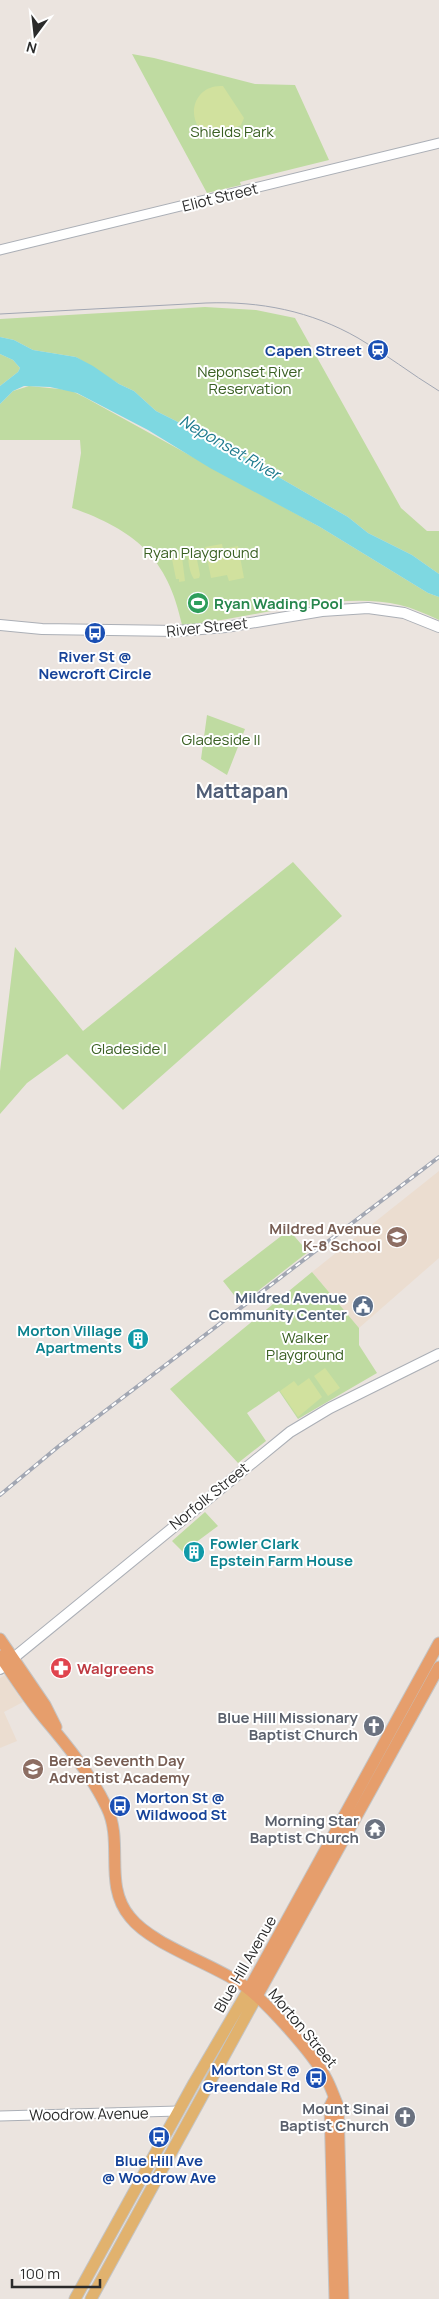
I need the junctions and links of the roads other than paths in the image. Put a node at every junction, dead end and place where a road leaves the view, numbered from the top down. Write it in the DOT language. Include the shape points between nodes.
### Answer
graph roads {
  1 [pos="439,143"];
  2 [pos="0,250"];
  3 [pos="0,625"];
  4 [pos="439,627"];
  5 [pos="439,1354"];
  6 [pos="0,1639"];
  7 [pos="439,1643"];
  8 [pos="5,1662"];
  9 [pos="439,1667"];
  10 [pos="253,1993"];
  11 [pos="334,2098"];
  12 [pos="196,2108"];
  13 [pos="178,2111"];
  14 [pos="0,2116"];
  15 [pos="134,2192"];
  16 [pos="145,2201"];
  17 [pos="103,2248"];
  18 [pos="115,2254"];
  19 [pos="75,2299"];
  20 [pos="91,2299"];
  21 [pos="335,2299"];
  22 [pos="343,2299"];
  1 -- 2 [label="street, Eliot Street"];
  3 -- 4 [label="main road, River Street" via="165,632 368,608 404,612"];
  5 -- 8 [label="main road, Norfolk Street" via="330,1408 290,1432"];
  6 -- 8 [label="highway, Morton Street"];
  7 -- 10 [label="highway, Blue Hill Avenue"];
  8 -- 10 [label="highway, Morton Street" via="60,1736 108,1811 113,1834 116,1890 129,1917 147,1932"];
  9 -- 10 [label="highway, Blue Hill Avenue"];
  10 -- 11 [label="highway, Morton Street" via="323,2074"];
  10 -- 12 [label="main road, Blue Hill Avenue"];
  10 -- 13 [label="main road, Blue Hill Avenue"];
  11 -- 21 [label="highway" via="330,2106"];
  11 -- 22 [label="highway, Morton Street" via="338,2106"];
  12 -- 13 [label="main road"];
  12 -- 16 [label="main road, Blue Hill Avenue"];
  13 -- 14 [label="street, Woodrow Avenue"];
  13 -- 15 [label="main road, Blue Hill Avenue"];
  15 -- 16 [label="main road"];
  15 -- 17 [label="main road, Blue Hill Avenue"];
  16 -- 18 [label="main road, Blue Hill Avenue"];
  17 -- 18 [label="main road"];
  17 -- 19 [label="main road, Blue Hill Avenue"];
  18 -- 20 [label="main road, Blue Hill Avenue"];
}
